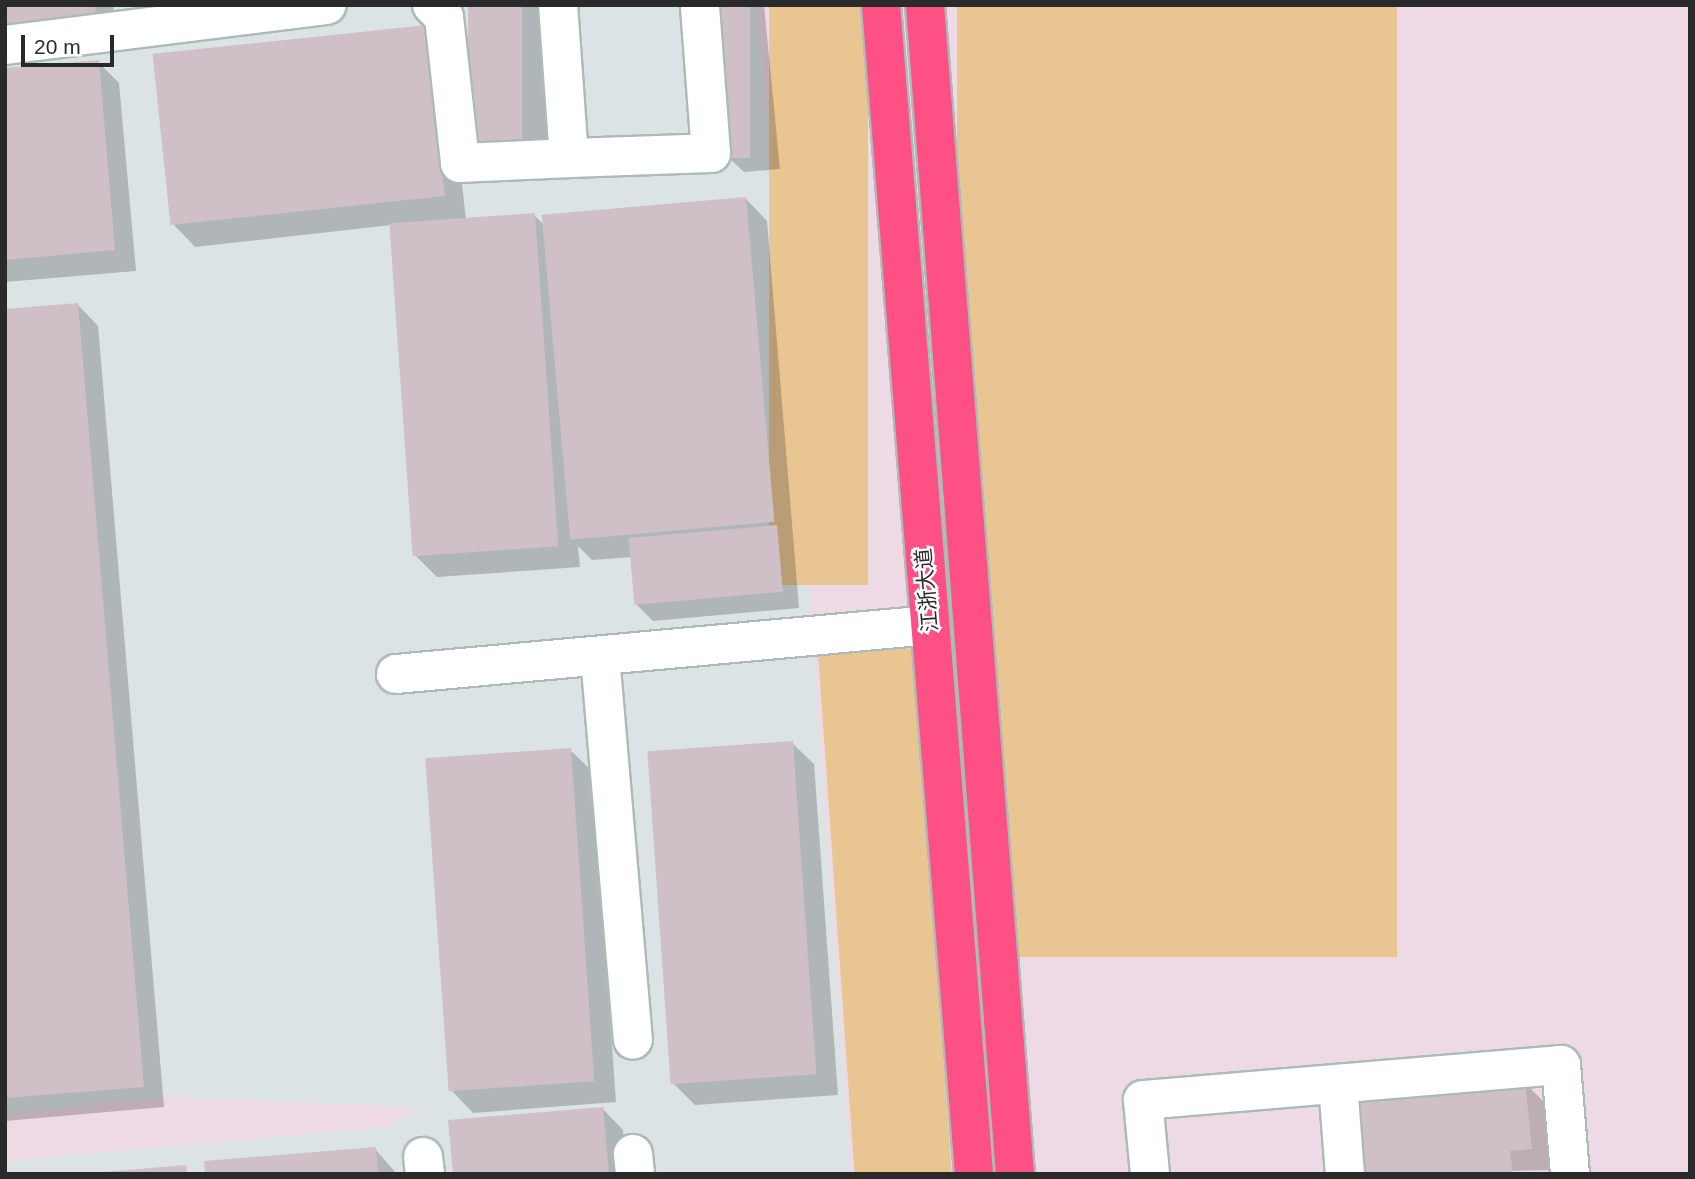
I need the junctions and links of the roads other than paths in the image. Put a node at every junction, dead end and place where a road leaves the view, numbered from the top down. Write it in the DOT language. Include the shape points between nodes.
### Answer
graph roads {
  1 [pos="327,5"];
  2 [pos="432,5"];
  3 [pos="558,5"];
  4 [pos="700,5"];
  5 [pos="881,5"];
  6 [pos="925,5"];
  7 [pos="5,46"];
  8 [pos="569,158"];
  9 [pos="930,625"];
  10 [pos="600,656"];
  11 [pos="396,674"];
  12 [pos="634,1040"];
  13 [pos="1338,1084"];
  14 [pos="974,1174"];
  15 [pos="1015,1174"];
  16 [pos="1150,1174"];
  17 [pos="1345,1174"];
  18 [pos="1570,1174"];
  1 -- 7 [label="lane"];
  2 -- 8 [label="lane" via="444,17 460,163"];
  3 -- 8 [label="lane"];
  4 -- 8 [label="lane" via="711,153"];
  5 -- 9 [label="main road, 江浙大道"];
  6 -- 15 [label="main road, 江浙大道"];
  9 -- 10 [label="lane"];
  9 -- 14 [label="main road, 江浙大道"];
  10 -- 11 [label="lane"];
  10 -- 12 [label="lane"];
  13 -- 16 [label="lane" via="1143,1100"];
  13 -- 17 [label="lane"];
  13 -- 18 [label="lane" via="1560,1065"];
}
